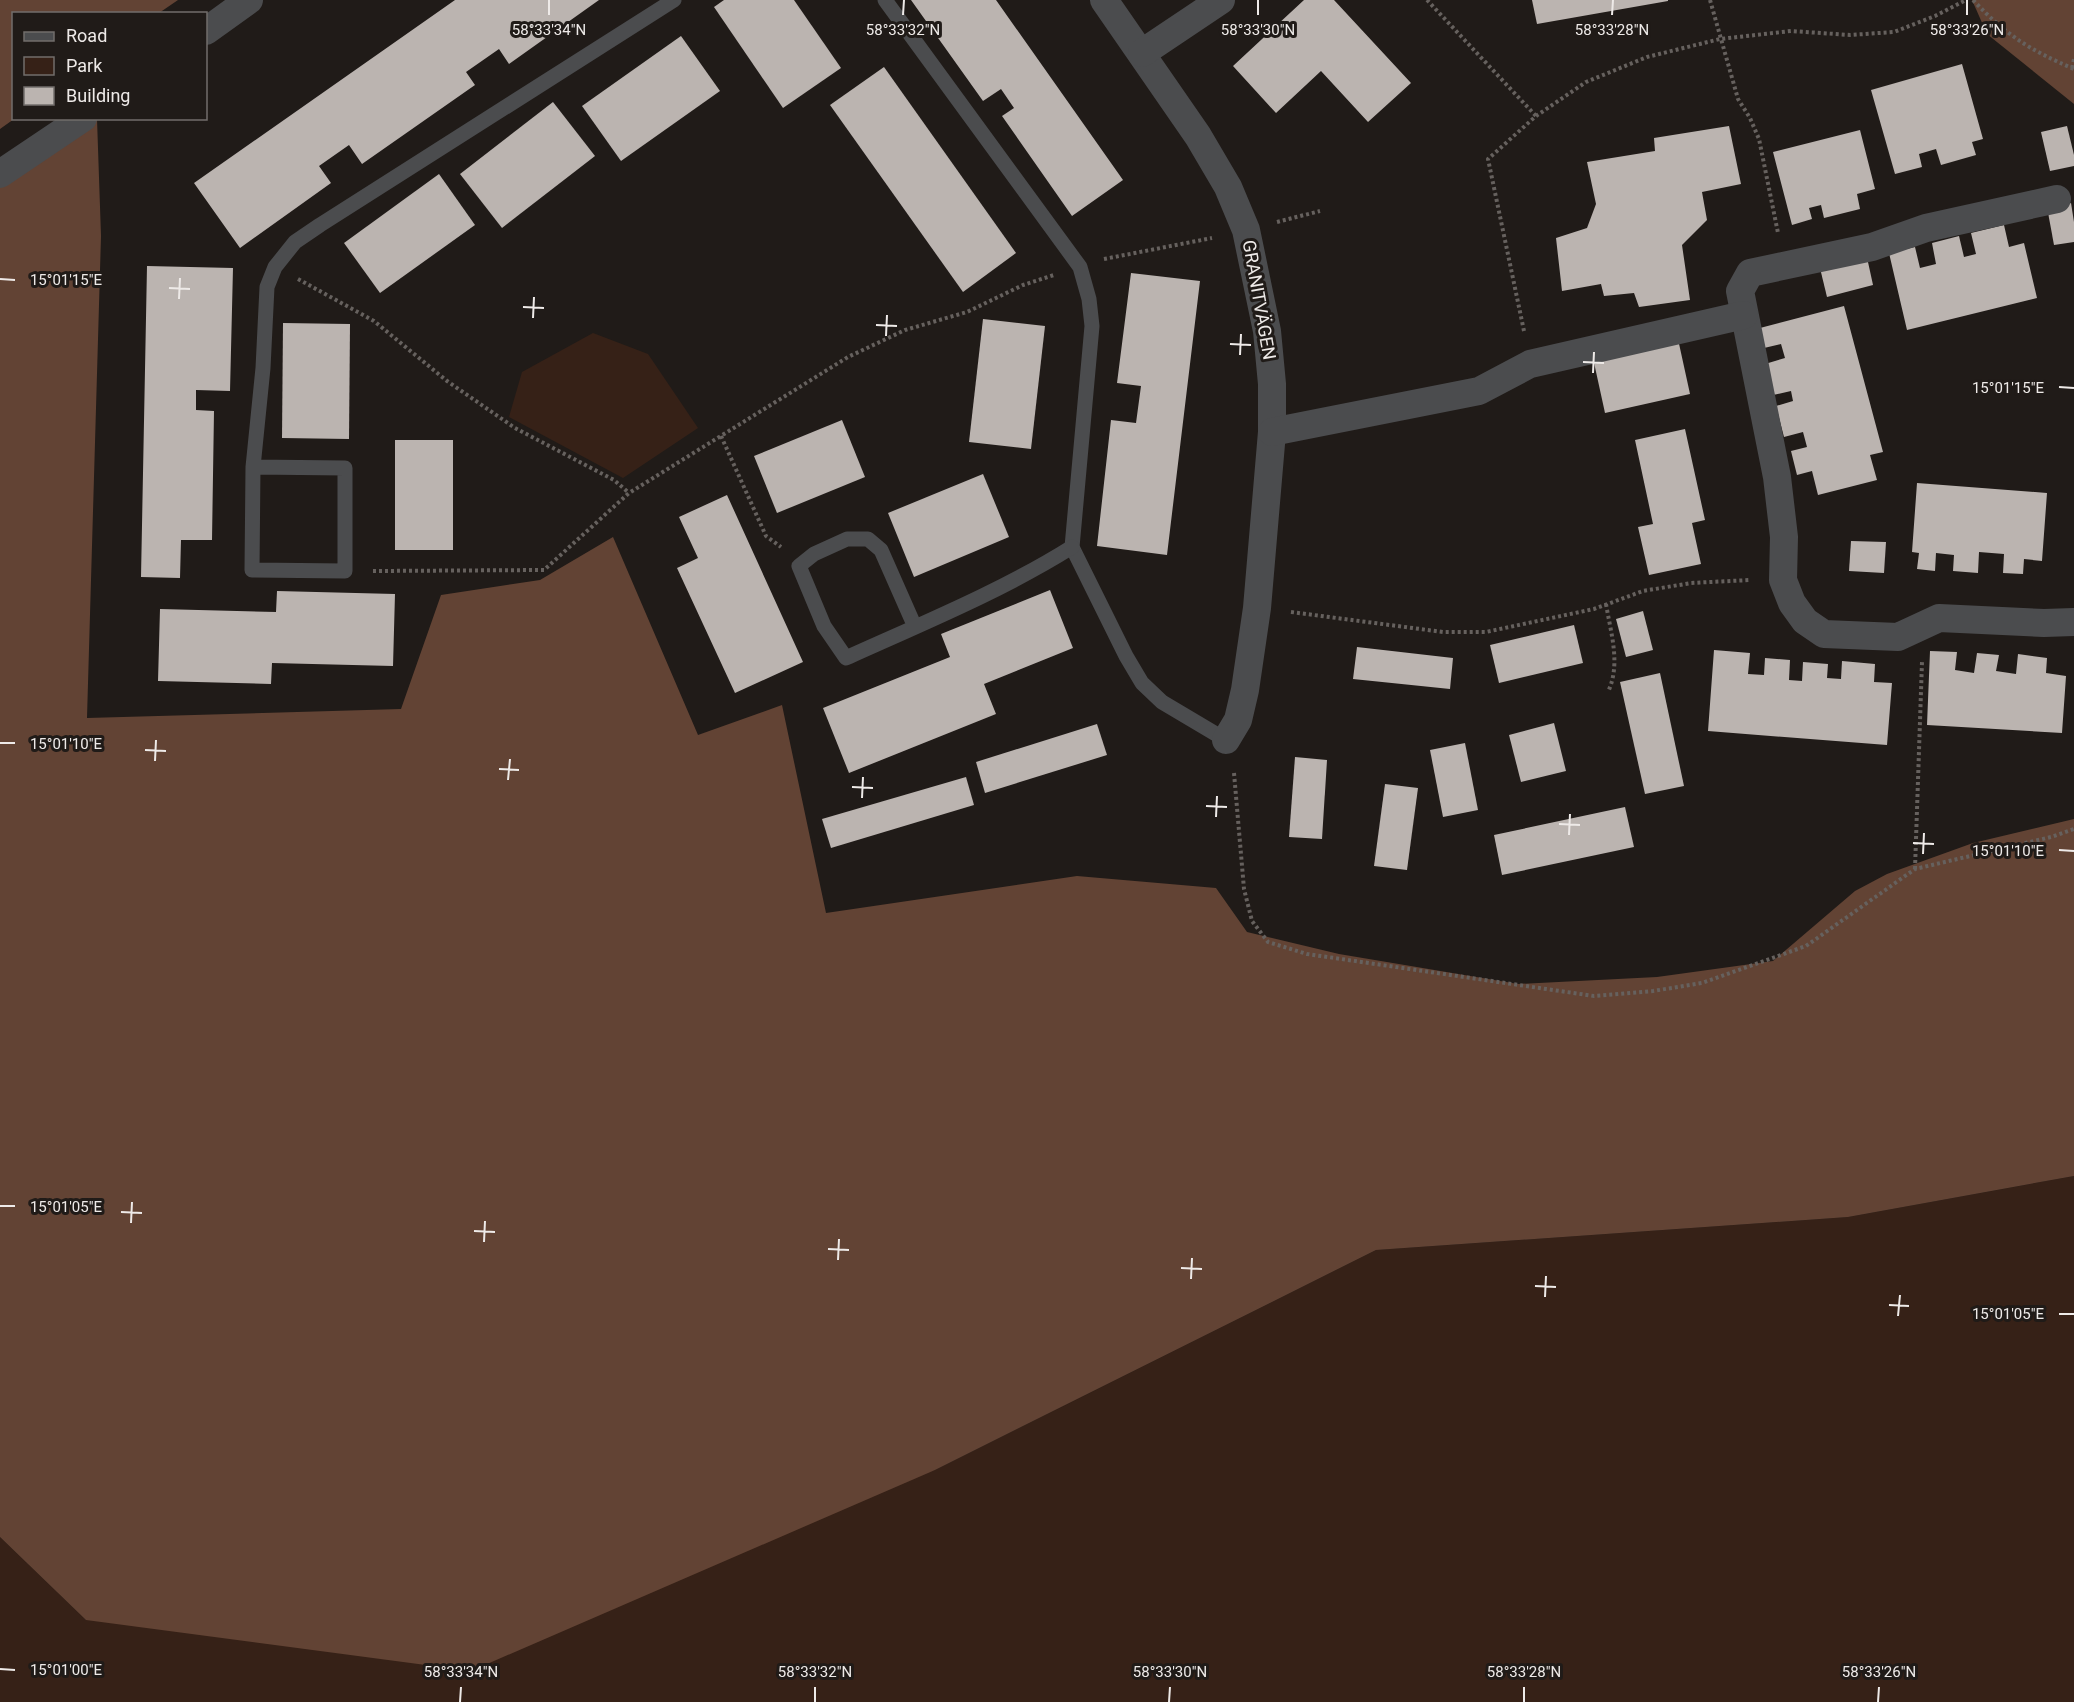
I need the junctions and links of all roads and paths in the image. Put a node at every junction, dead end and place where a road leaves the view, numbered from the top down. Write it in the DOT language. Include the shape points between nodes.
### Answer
graph roads {
  1 [pos="249,0"];
  2 [pos="674,0"];
  3 [pos="885,0"];
  4 [pos="1104,0"];
  5 [pos="1221,0"];
  6 [pos="1428,0"];
  7 [pos="1710,0"];
  8 [pos="1966,0"];
  9 [pos="1973,0"];
  10 [pos="207,30"];
  11 [pos="1720,39"];
  12 [pos="1142,53"];
  13 [pos="2074,59"];
  14 [pos="2073,69"];
  15 [pos="1536,116"];
  16 [pos="80,120"];
  17 [pos="0,174"];
  18 [pos="2057,199"];
  19 [pos="1320,211"];
  20 [pos="1246,230"];
  21 [pos="1785,266"];
  22 [pos="275,267"];
  23 [pos="1080,267"];
  24 [pos="1744,315"];
  25 [pos="1530,364"];
  26 [pos="1272,432"];
  27 [pos="721,436"];
  28 [pos="253,467"];
  29 [pos="629,493"];
  30 [pos="1072,548"];
  31 [pos="799,567"];
  32 [pos="345,571"];
  33 [pos="1783,580"];
  34 [pos="1606,604"];
  35 [pos="1257,608"];
  36 [pos="2074,622"];
  37 [pos="1923,625"];
  38 [pos="915,627"];
  39 [pos="1608,692"];
  40 [pos="1226,740"];
  41 [pos="2074,829"];
  42 [pos="1915,869"];
  1 -- 10 [label="street"];
  2 -- 22 [label="lane" via="320,225 295,242"];
  3 -- 23 [label="lane"];
  4 -- 12 [label="street, GRANITVÄGEN"];
  5 -- 12 [label="street"];
  6 -- 15 [label="path"];
  7 -- 11 [label="path"];
  8 -- 11 [label="path" via="1894,32 1850,35 1791,31"];
  9 -- 14 [label="path" via="2019,42"];
  11 -- 15 [label="path" via="1647,57 1586,82"];
  11 -- 21 [label="path" via="1738,99 1759,139"];
  12 -- 20 [label="street, GRANITVÄGEN" via="1228,187"];
  13 -- 14 [label="path"];
  15 -- 25 [label="path" via="1488,159"];
  16 -- 17 [label="street"];
  18 -- 21 [label="street" via="1926,228 1872,247"];
  19 -- 20 [label="path"];
  20 -- 23 [label="path" via="1109,257"];
  20 -- 26 [label="street, GRANITVÄGEN" via="1267,331"];
  21 -- 24 [label="street" via="1750,273 1740,291"];
  22 -- 28 [label="lane" via="267,287"];
  22 -- 29 [label="path" via="374,321 447,381 515,428 614,480"];
  23 -- 27 [label="path" via="1023,285 967,312 905,330 848,357"];
  23 -- 30 [label="lane" via="1092,326"];
  24 -- 25 [label="street"];
  24 -- 33 [label="street" via="1777,477 1784,537"];
  25 -- 26 [label="street" via="1479,391"];
  26 -- 35 [label="street, GRANITVÄGEN"];
  27 -- 29 [label="path"];
  27 -- 31 [label="path" via="766,536 785,549"];
  28 -- 32 [label="lane" via="345,468"];
  28 -- 32 [label="lane" via="252,570"];
  29 -- 32 [label="path" via="544,570"];
  30 -- 38 [label="lane"];
  30 -- 40 [label="lane" via="1142,683 1162,702"];
  31 -- 38 [label="lane" via="813,554 847,539 868,539 881,550"];
  31 -- 38 [label="lane" via="824,627 846,658"];
  33 -- 34 [label="path" via="1691,583 1643,591"];
  33 -- 37 [label="street" via="1805,621 1824,634 1898,637"];
  34 -- 35 [label="path" via="1486,632 1443,632"];
  34 -- 39 [label="path" via="1616,667"];
  35 -- 40 [label="street, GRANITVÄGEN" via="1238,720"];
  36 -- 37 [label="street" via="1939,618"];
  37 -- 42 [label="path"];
  40 -- 42 [label="path" via="1236,778 1243,879 1252,921 1268,942 1308,954 1594,996 1653,991 1702,983 1806,946"];
  41 -- 42 [label="path"];
}
